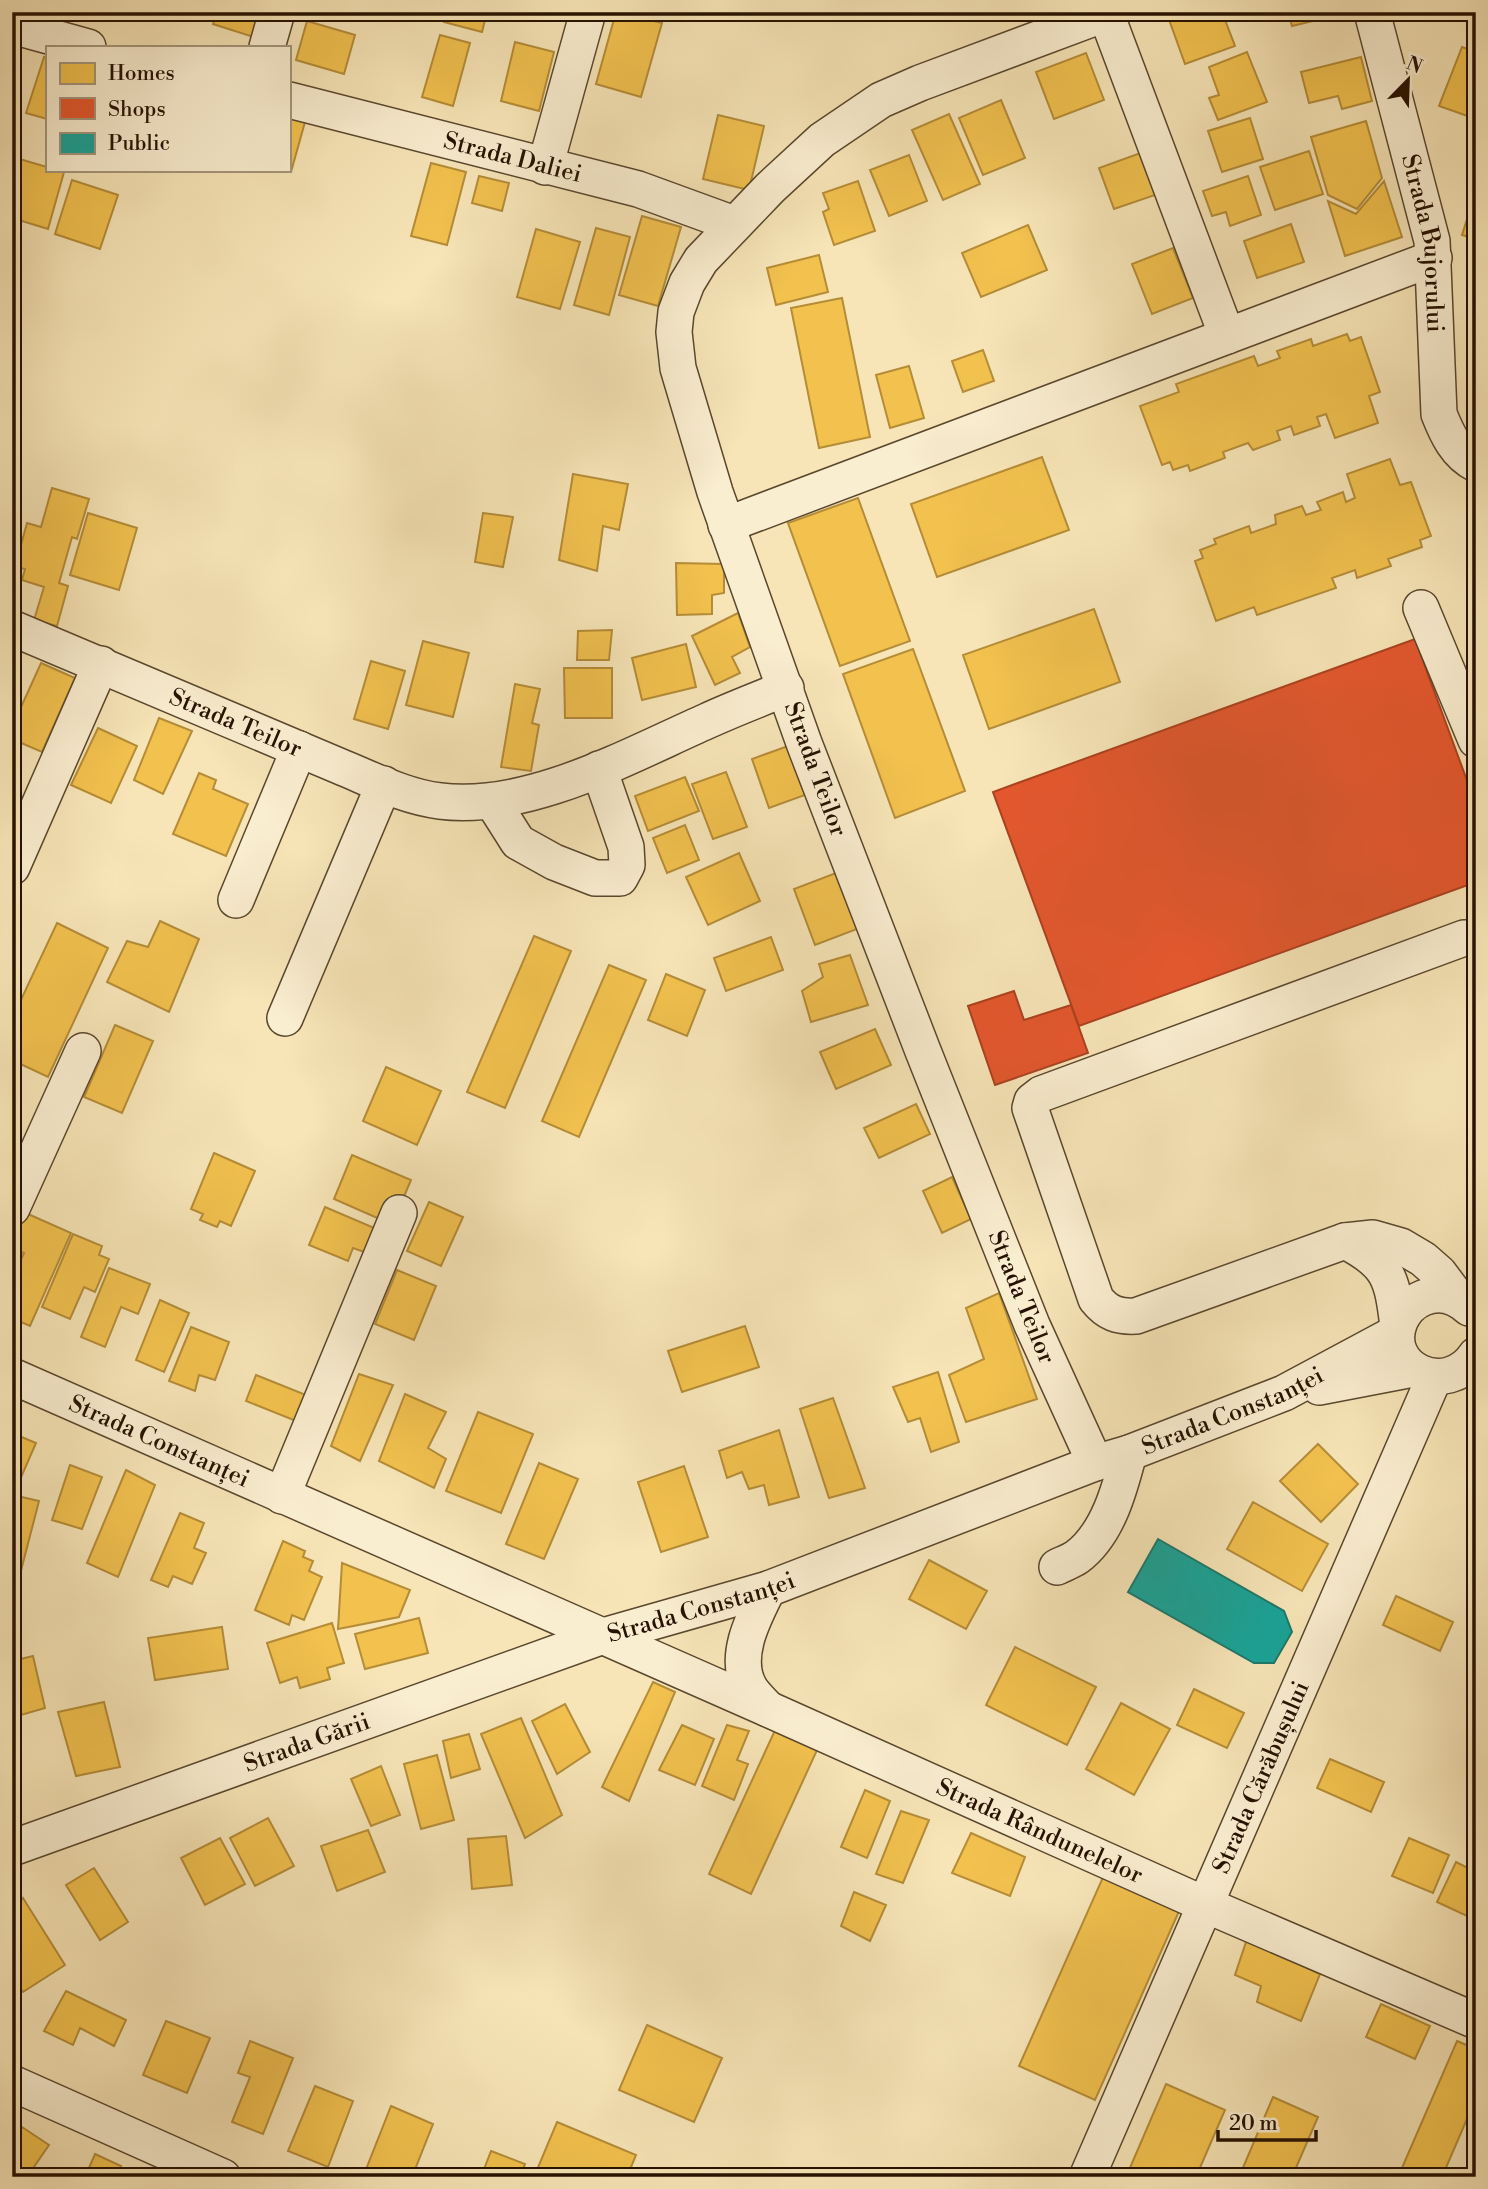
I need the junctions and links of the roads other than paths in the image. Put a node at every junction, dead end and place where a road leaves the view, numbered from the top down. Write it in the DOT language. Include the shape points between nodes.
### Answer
graph roads {
  1 [pos="277,12"];
  2 [pos="587,12"];
  3 [pos="1372,12"];
  4 [pos="1108,13"];
  5 [pos="12,26"];
  6 [pos="84,46"];
  7 [pos="267,46"];
  8 [pos="290,100"];
  9 [pos="545,167"];
  10 [pos="734,223"];
  11 [pos="1434,258"];
  12 [pos="1227,336"];
  13 [pos="1476,464"];
  14 [pos="726,525"];
  15 [pos="1421,608"];
  16 [pos="12,628"];
  17 [pos="101,664"];
  18 [pos="786,688"];
  19 [pos="1476,740"];
  20 [pos="299,749"];
  21 [pos="599,769"];
  22 [pos="384,784"];
  23 [pos="492,801"];
  24 [pos="12,867"];
  25 [pos="236,900"];
  26 [pos="1476,939"];
  27 [pos="285,1018"];
  28 [pos="83,1051"];
  29 [pos="12,1208"];
  30 [pos="400,1213"];
  31 [pos="1345,1241"];
  32 [pos="1469,1307"];
  33 [pos="1397,1329"];
  34 [pos="1475,1359"];
  35 [pos="1423,1373"];
  36 [pos="12,1376"];
  37 [pos="1284,1393"];
  38 [pos="1129,1453"];
  39 [pos="1095,1463"];
  40 [pos="282,1496"];
  41 [pos="1057,1567"];
  42 [pos="768,1589"];
  43 [pos="603,1636"];
  44 [pos="768,1709"];
  45 [pos="12,1848"];
  46 [pos="1206,1905"];
  47 [pos="1476,2021"];
  48 [pos="12,2083"];
  49 [pos="223,2177"];
  50 [pos="1087,2177"];
  1 -- 7 [label="street"];
  2 -- 9 [label="street"];
  3 -- 11 [label="street, Strada Bujorului"];
  4 -- 10 [label="street" via="881,100 822,140"];
  4 -- 12 [label="street"];
  5 -- 6 [label="street"];
  8 -- 9 [label="street, Strada Daliei"];
  9 -- 10 [label="street, Strada Daliei" via="638,189"];
  10 -- 14 [label="street" via="687,283 674,332 678,368"];
  11 -- 12 [label="street"];
  11 -- 13 [label="street, Strada Bujorului" via="1439,414 1448,437"];
  12 -- 14 [label="street"];
  14 -- 18 [label="street"];
  15 -- 19 [label="street"];
  16 -- 17 [label="street, Strada Teilor"];
  17 -- 20 [label="street, Strada Teilor"];
  17 -- 24 [label="street"];
  18 -- 21 [label="street, Strada Teilor"];
  18 -- 39 [label="street, Strada Teilor" via="1032,1325"];
  20 -- 22 [label="street, Strada Teilor"];
  20 -- 25 [label="street"];
  21 -- 23 [label="street, Strada Teilor" via="526,795"];
  21 -- 23 [label="street" via="626,847 627,865 620,878 594,878 518,842"];
  22 -- 23 [label="street, Strada Teilor" via="437,801"];
  22 -- 27 [label="street"];
  26 -- 31 [label="street" via="1464,938 1032,1101 1030,1108 1096,1299 1113,1314 1136,1315"];
  28 -- 29 [label="street"];
  30 -- 40 [label="street"];
  31 -- 32 [label="street" via="1373,1238 1401,1246 1439,1273"];
  31 -- 33 [label="street" via="1383,1266 1394,1291"];
  32 -- 33 [label="street" via="1439,1295 1428,1296 1409,1307"];
  33 -- 35 [label="street" via="1404,1360"];
  33 -- 37 [label="street, Strada Constanței"];
  34 -- 35 [label="street" via="1447,1377"];
  35 -- 37 [label="street"];
  35 -- 46 [label="street, Strada Cărăbușului"];
  36 -- 40 [label="street, Strada Constanței"];
  37 -- 38 [label="street, Strada Constanței"];
  38 -- 39 [label="street, Strada Constanței"];
  38 -- 41 [label="street" via="1108,1517 1077,1557"];
  39 -- 42 [label="street, Strada Constanței"];
  40 -- 43 [label="street, Strada Constanței"];
  42 -- 43 [label="street, Strada Constanței"];
  42 -- 44 [label="street" via="745,1642 744,1667 749,1687"];
  43 -- 44 [label="street, Strada Rândunelelor"];
  43 -- 45 [label="street, Strada Gării"];
  44 -- 46 [label="street, Strada Rândunelelor"];
  46 -- 47 [label="street, Strada Rândunelelor"];
  46 -- 50 [label="street, Strada Cărăbușului"];
  48 -- 49 [label="street"];
}
